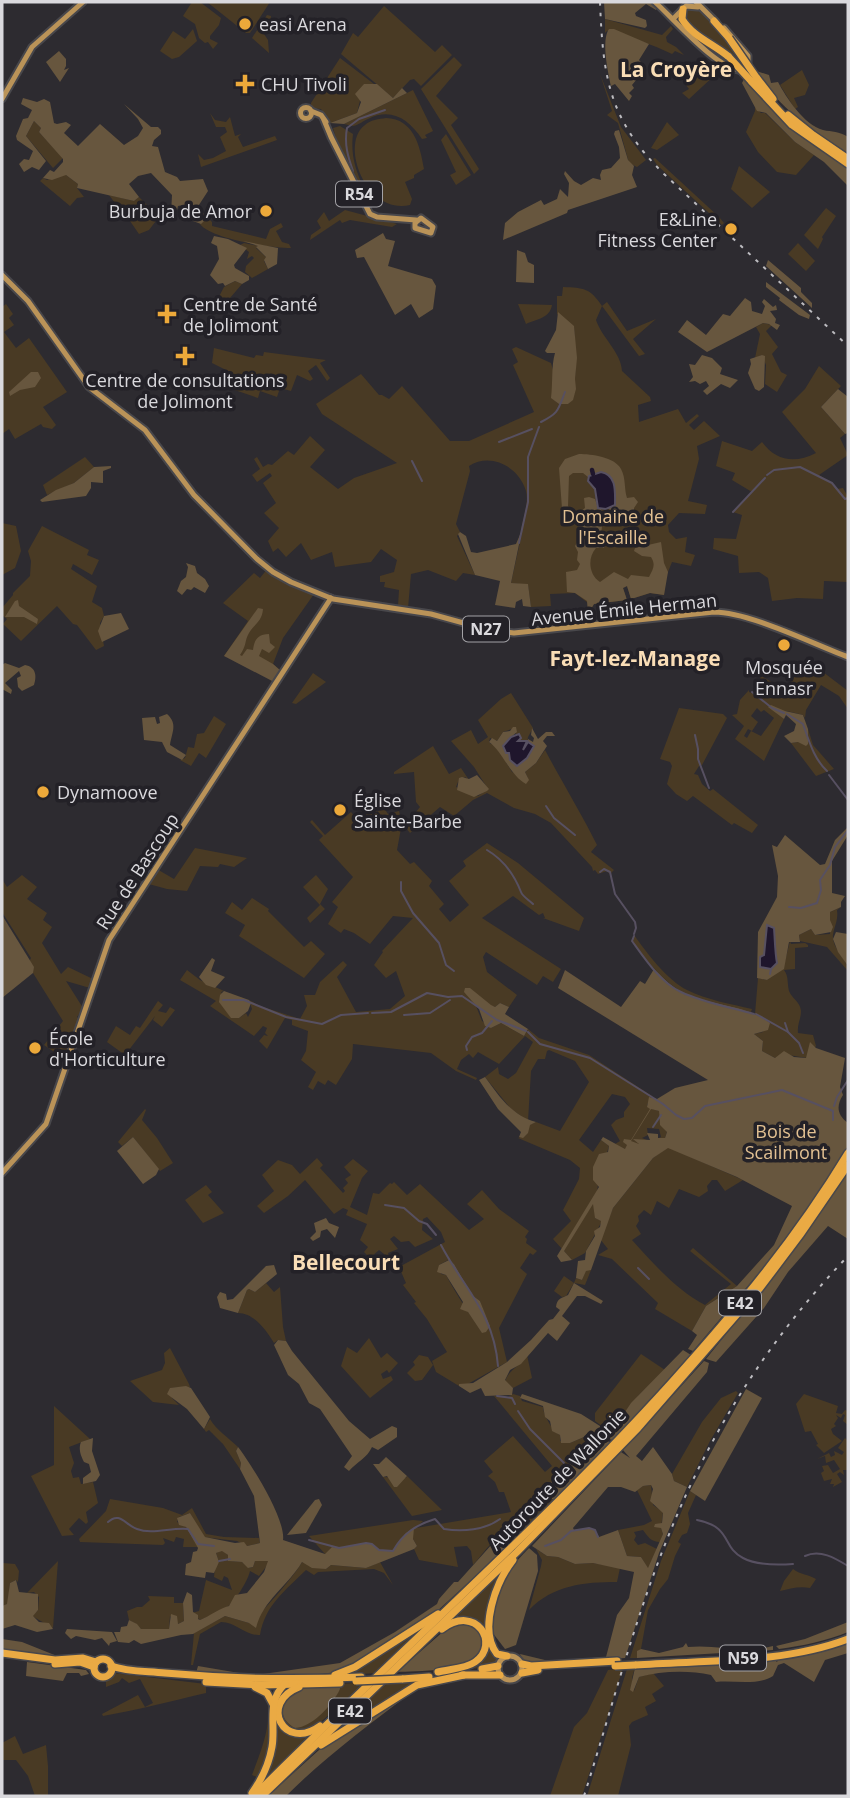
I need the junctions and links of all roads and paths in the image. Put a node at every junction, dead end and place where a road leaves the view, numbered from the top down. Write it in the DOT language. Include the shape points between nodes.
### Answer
graph roads {
  1 [pos="81,2"];
  2 [pos="655,2"];
  3 [pos="695,2"];
  4 [pos="701,8"];
  5 [pos="683,9"];
  6 [pos="673,19"];
  7 [pos="714,21"];
  8 [pos="716,50"];
  9 [pos="754,79"];
  10 [pos="2,97"];
  11 [pos="312,113"];
  12 [pos="848,159"];
  13 [pos="848,164"];
  14 [pos="413,222"];
  15 [pos="2,275"];
  16 [pos="300,586"];
  17 [pos="331,598"];
  18 [pos="325,608"];
  19 [pos="848,657"];
  20 [pos="848,1153"];
  21 [pos="848,1165"];
  22 [pos="2,1173"];
  23 [pos="619,1444"];
  24 [pos="517,1552"];
  25 [pos="459,1600"];
  26 [pos="429,1637"];
  27 [pos="848,1637"];
  28 [pos="2,1656"];
  29 [pos="507,1656"];
  30 [pos="616,1663"];
  31 [pos="95,1664"];
  32 [pos="522,1664"];
  33 [pos="498,1666"];
  34 [pos="111,1669"];
  35 [pos="438,1672"];
  36 [pos="522,1673"];
  37 [pos="464,1675"];
  38 [pos="500,1675"];
  39 [pos="404,1676"];
  40 [pos="320,1679"];
  41 [pos="358,1679"];
  42 [pos="294,1680"];
  43 [pos="237,1685"];
  44 [pos="283,1685"];
  45 [pos="309,1685"];
  46 [pos="273,1706"];
  47 [pos="335,1717"];
  48 [pos="300,1759"];
  49 [pos="252,1796"];
  50 [pos="262,1796"];
  1 -- 10 [label="main road" via="30,46"];
  2 -- 6 [label="main road"];
  3 -- 4 [label="main road"];
  4 -- 5 [label="main road" via="691,5"];
  4 -- 7 [label="main road"];
  5 -- 6 [label="main road"];
  5 -- 8 [label="highway" via="683,21"];
  6 -- 7 [label="main road" via="697,44 741,71 748,65 745,50"];
  6 -- 8 [label="highway"];
  7 -- 9 [label="highway, bridge"];
  8 -- 9 [label="highway, bridge"];
  9 -- 12 [label="highway" via="787,113"];
  9 -- 13 [label="highway" via="792,125"];
  11 -- 14 [label="main road, R54" via="324,120 370,214"];
  14 -- 14 [label="main road, R54" via="421,218 432,225 434,233 416,229"];
  15 -- 16 [label="main road, Avenue Émile Herman / N27" via="28,301 86,384 145,430 188,488 257,559"];
  16 -- 17 [label="main road, Avenue Émile Herman / N27"];
  16 -- 18 [label="main road" via="324,598"];
  17 -- 18 [label="main road, Rue de Bascoup"];
  17 -- 19 [label="main road, Avenue Émile Herman / N27" via="431,614 514,634 713,611 733,613"];
  18 -- 22 [label="main road, Rue de Bascoup" via="109,940 46,1124"];
  20 -- 23 [label="highway, Autoroute de Wallonie / E42" via="755,1284"];
  21 -- 23 [label="highway, Autoroute de Wallonie / E42" via="760,1289"];
  23 -- 24 [label="highway, Autoroute de Wallonie / E42"];
  23 -- 25 [label="highway, Autoroute de Wallonie / E42"];
  24 -- 26 [label="highway, Autoroute de Wallonie / E42"];
  24 -- 29 [label="highway" via="496,1588 490,1615 492,1647"];
  25 -- 40 [label="highway" via="355,1667"];
  25 -- 47 [label="highway, Autoroute de Wallonie / E42"];
  26 -- 35 [label="highway" via="461,1620 478,1625 485,1636 484,1652 475,1662"];
  26 -- 48 [label="highway, Autoroute de Wallonie / E42"];
  27 -- 30 [label="highway, N59, bridge" via="791,1654"];
  28 -- 31 [label="highway" via="61,1665"];
  29 -- 32 [label="main road"];
  29 -- 33 [label="main road"];
  30 -- 32 [label="highway"];
  30 -- 36 [label="highway"];
  31 -- 34 [label="highway" via="104,1659"];
  31 -- 34 [label="highway" via="100,1677"];
  32 -- 36 [label="main road"];
  33 -- 35 [label="highway"];
  33 -- 38 [label="main road"];
  34 -- 42 [label="highway"];
  34 -- 43 [label="highway"];
  35 -- 39 [label="highway"];
  36 -- 38 [label="main road" via="512,1680"];
  37 -- 38 [label="highway"];
  37 -- 39 [label="highway"];
  37 -- 48 [label="highway" via="416,1685"];
  39 -- 41 [label="highway, bridge"];
  40 -- 41 [label="highway"];
  40 -- 42 [label="highway"];
  41 -- 45 [label="highway"];
  42 -- 44 [label="highway"];
  43 -- 44 [label="highway"];
  43 -- 46 [label="highway" via="264,1691"];
  44 -- 45 [label="highway"];
  44 -- 46 [label="highway"];
  45 -- 47 [label="highway" via="282,1698 277,1712 284,1727 308,1734"];
  46 -- 49 [label="highway" via="271,1753"];
  47 -- 49 [label="highway, Autoroute de Wallonie / E42"];
  48 -- 50 [label="highway, Autoroute de Wallonie / E42"];
}
